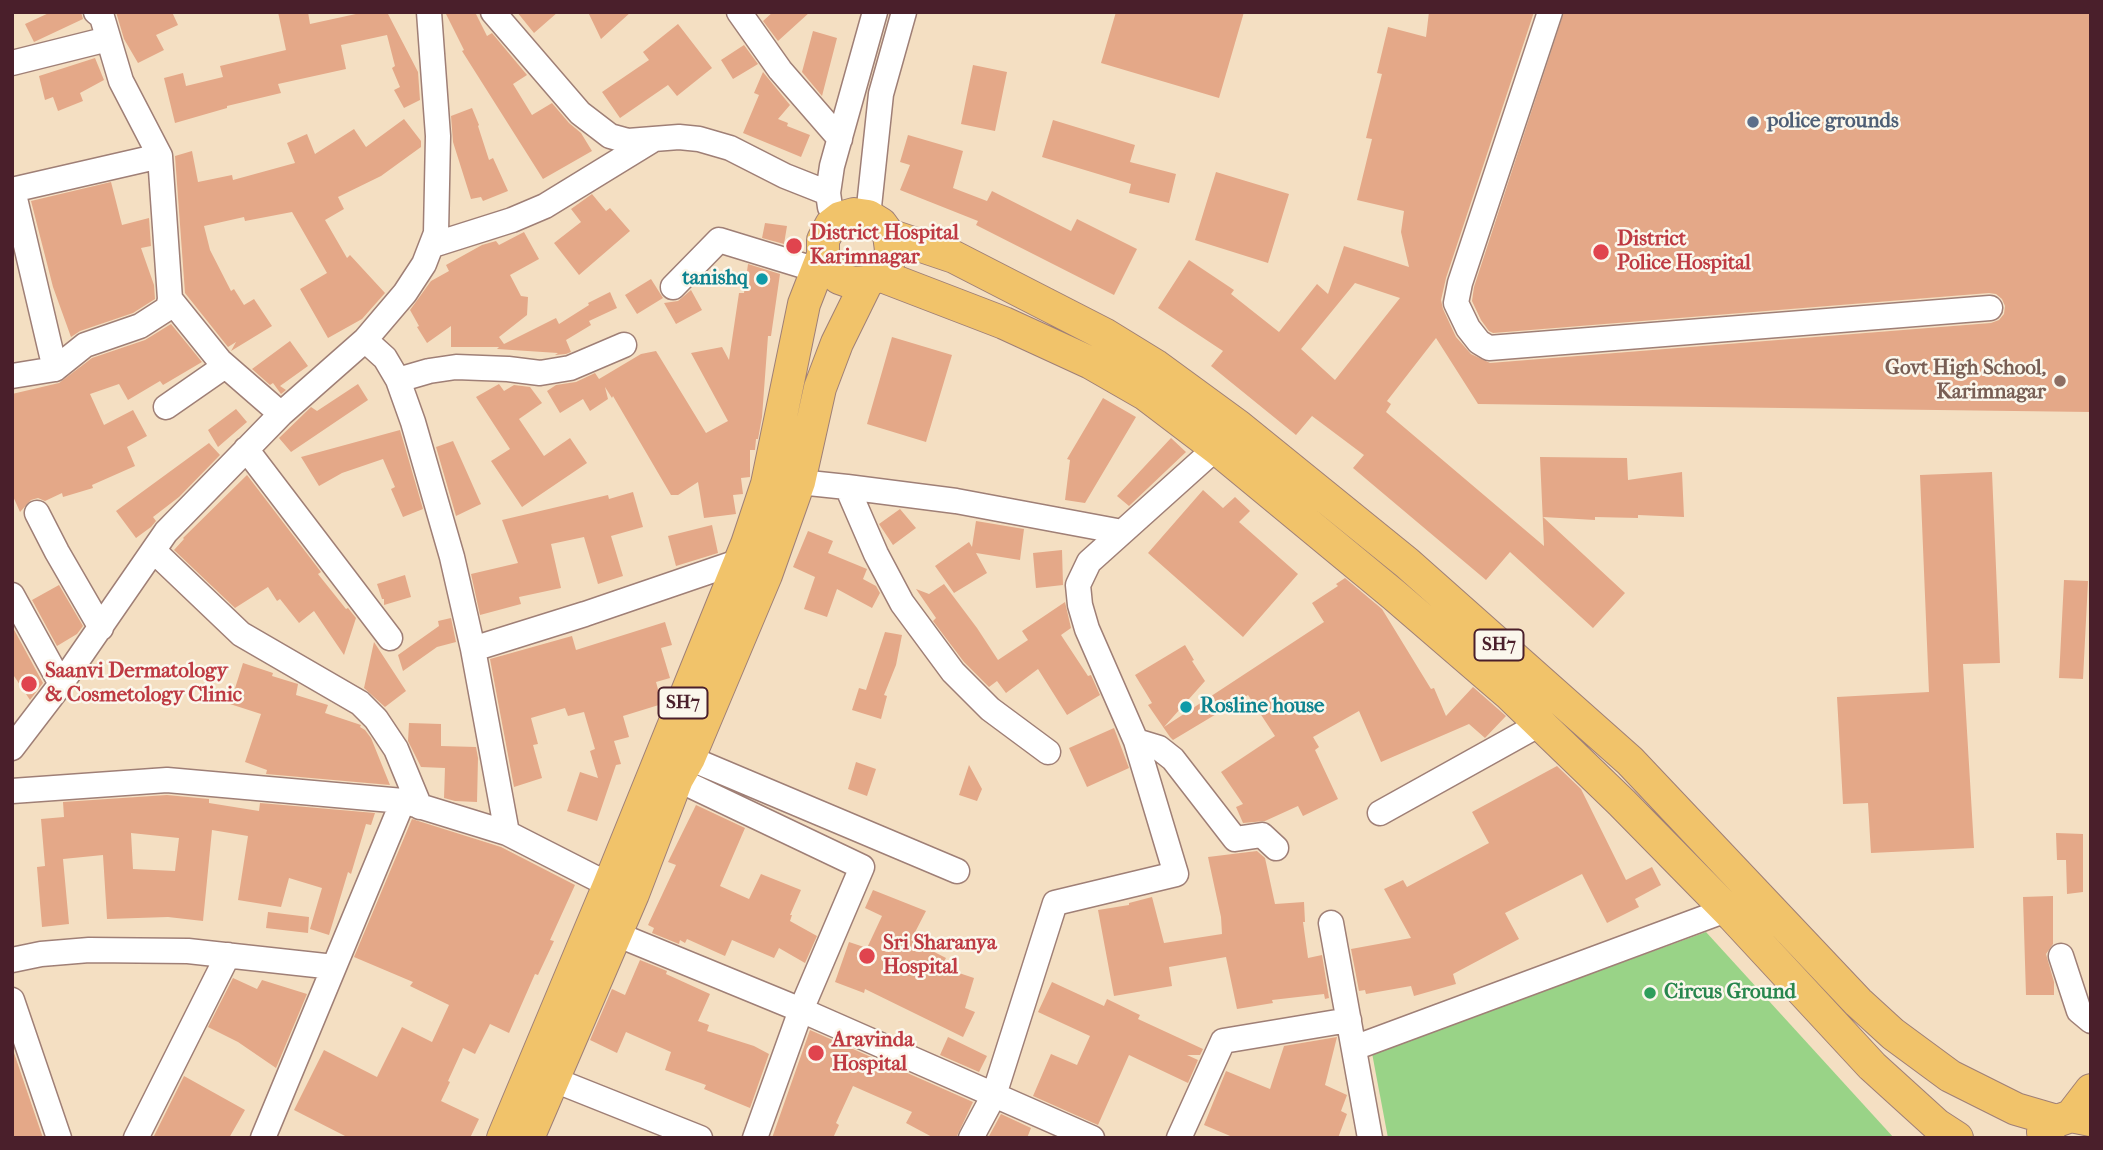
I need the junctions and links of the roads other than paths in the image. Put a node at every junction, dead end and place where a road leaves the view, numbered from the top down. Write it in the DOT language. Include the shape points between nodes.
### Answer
graph roads {
  1 [pos="96,12"];
  2 [pos="429,12"];
  3 [pos="739,12"];
  4 [pos="874,12"];
  5 [pos="905,12"];
  6 [pos="1550,12"];
  7 [pos="495,13"];
  8 [pos="108,39"];
  9 [pos="12,63"];
  10 [pos="655,139"];
  11 [pos="840,139"];
  12 [pos="160,156"];
  13 [pos="13,190"];
  14 [pos="828,193"];
  15 [pos="879,226"];
  16 [pos="433,245"];
  17 [pos="824,250"];
  18 [pos="873,278"];
  19 [pos="673,287"];
  20 [pos="170,299"];
  21 [pos="1990,308"];
  22 [pos="365,340"];
  23 [pos="624,345"];
  24 [pos="225,366"];
  25 [pos="55,369"];
  26 [pos="12,376"];
  27 [pos="398,380"];
  28 [pos="166,407"];
  29 [pos="281,414"];
  30 [pos="1216,448"];
  31 [pos="246,449"];
  32 [pos="799,482"];
  33 [pos="847,487"];
  34 [pos="37,513"];
  35 [pos="1122,532"];
  36 [pos="155,552"];
  37 [pos="740,561"];
  38 [pos="12,595"];
  39 [pos="101,628"];
  40 [pos="390,638"];
  41 [pos="473,649"];
  42 [pos="61,684"];
  43 [pos="1540,724"];
  44 [pos="1136,741"];
  45 [pos="12,747"];
  46 [pos="1048,752"];
  47 [pos="683,769"];
  48 [pos="12,791"];
  49 [pos="411,804"];
  50 [pos="1380,813"];
  51 [pos="507,833"];
  52 [pos="1276,848"];
  53 [pos="957,871"];
  54 [pos="609,885"];
  55 [pos="1726,910"];
  56 [pos="1331,923"];
  57 [pos="616,934"];
  58 [pos="228,956"];
  59 [pos="2061,957"];
  60 [pos="12,960"];
  61 [pos="334,967"];
  62 [pos="12,1000"];
  63 [pos="801,1010"];
  64 [pos="1349,1020"];
  65 [pos="2091,1021"];
  66 [pos="1354,1048"];
  67 [pos="552,1079"];
  68 [pos="2091,1090"];
  69 [pos="994,1095"];
  70 [pos="2064,1124"];
  71 [pos="59,1138"];
  72 [pos="136,1138"];
  73 [pos="263,1138"];
  74 [pos="503,1138"];
  75 [pos="527,1138"];
  76 [pos="700,1138"];
  77 [pos="755,1138"];
  78 [pos="971,1138"];
  79 [pos="1092,1138"];
  80 [pos="1179,1138"];
  81 [pos="1370,1138"];
  82 [pos="1957,1138"];
  1 -- 8 [label="street"];
  2 -- 16 [label="street" via="438,136"];
  3 -- 11 [label="street" via="780,70"];
  4 -- 11 [label="street"];
  5 -- 15 [label="street" via="881,94"];
  6 -- 21 [label="street" via="1460,283 1456,303 1479,342 1489,348"];
  7 -- 10 [label="street" via="590,121 610,136 628,141"];
  8 -- 9 [label="street"];
  8 -- 12 [label="street" via="121,81"];
  10 -- 14 [label="street" via="699,139 730,148"];
  10 -- 16 [label="street" via="545,206"];
  11 -- 14 [label="street"];
  12 -- 13 [label="street"];
  12 -- 20 [label="street"];
  13 -- 25 [label="street"];
  14 -- 17 [label="street"];
  15 -- 17 [label="main road, SH7" via="854,214 840,218"];
  15 -- 18 [label="main road, SH7" via="891,250 888,264"];
  15 -- 70 [label="main road, SH7" via="954,257 1104,334 1238,426 1407,563 1630,761 1893,1034 1950,1076 2016,1109"];
  16 -- 22 [label="street" via="405,293"];
  17 -- 18 [label="main road, SH7" via="829,268 839,278 853,283"];
  17 -- 19 [label="street" via="719,240"];
  17 -- 37 [label="main road, SH7" via="804,304 767,484"];
  18 -- 30 [label="main road, SH7" via="1004,323 1091,363 1144,394"];
  18 -- 32 [label="main road, SH7" via="837,343 820,388"];
  20 -- 24 [label="street"];
  20 -- 25 [label="street" via="168,308 155,318 85,345"];
  22 -- 27 [label="street" via="385,358"];
  22 -- 29 [label="street"];
  23 -- 27 [label="street" via="570,368 540,373 456,368"];
  24 -- 28 [label="street"];
  24 -- 29 [label="street"];
  25 -- 26 [label="street"];
  27 -- 41 [label="street" via="452,557"];
  29 -- 31 [label="street"];
  30 -- 35 [label="street"];
  30 -- 43 [label="main road, SH7" via="1394,594"];
  31 -- 36 [label="street" via="166,532"];
  31 -- 40 [label="street"];
  32 -- 33 [label="street"];
  32 -- 47 [label="main road, SH7" via="766,575"];
  33 -- 35 [label="street" via="956,501"];
  33 -- 46 [label="street" via="902,603 953,672 990,709"];
  34 -- 39 [label="street"];
  35 -- 44 [label="street" via="1089,562 1078,584 1087,629"];
  36 -- 39 [label="street"];
  36 -- 49 [label="street" via="241,634 360,703 396,749"];
  37 -- 41 [label="street"];
  37 -- 54 [label="main road, SH7"];
  38 -- 42 [label="street"];
  39 -- 42 [label="street"];
  41 -- 51 [label="street"];
  42 -- 45 [label="street"];
  43 -- 50 [label="street"];
  43 -- 55 [label="main road, SH7"];
  44 -- 52 [label="street" via="1159,748 1173,759 1235,839 1262,835"];
  44 -- 69 [label="street" via="1176,874 1055,903"];
  47 -- 53 [label="street"];
  47 -- 57 [label="main road, SH7"];
  47 -- 63 [label="street" via="862,867"];
  48 -- 49 [label="street" via="167,779"];
  49 -- 51 [label="street"];
  49 -- 61 [label="street"];
  51 -- 54 [label="street"];
  54 -- 74 [label="main road, SH7"];
  55 -- 66 [label="street"];
  55 -- 82 [label="main road, SH7" via="1872,1066"];
  56 -- 64 [label="street"];
  57 -- 63 [label="street"];
  57 -- 67 [label="main road, SH7"];
  58 -- 60 [label="street" via="89,950"];
  58 -- 61 [label="street"];
  58 -- 72 [label="street"];
  59 -- 65 [label="street" via="2079,1011"];
  61 -- 73 [label="street"];
  62 -- 71 [label="street"];
  63 -- 69 [label="street"];
  63 -- 77 [label="street"];
  64 -- 66 [label="street"];
  64 -- 80 [label="street" via="1223,1041"];
  66 -- 81 [label="street"];
  67 -- 75 [label="main road, SH7"];
  67 -- 76 [label="street"];
  68 -- 70 [label="main road, SH7"];
  69 -- 78 [label="street"];
  69 -- 79 [label="street"];
}
